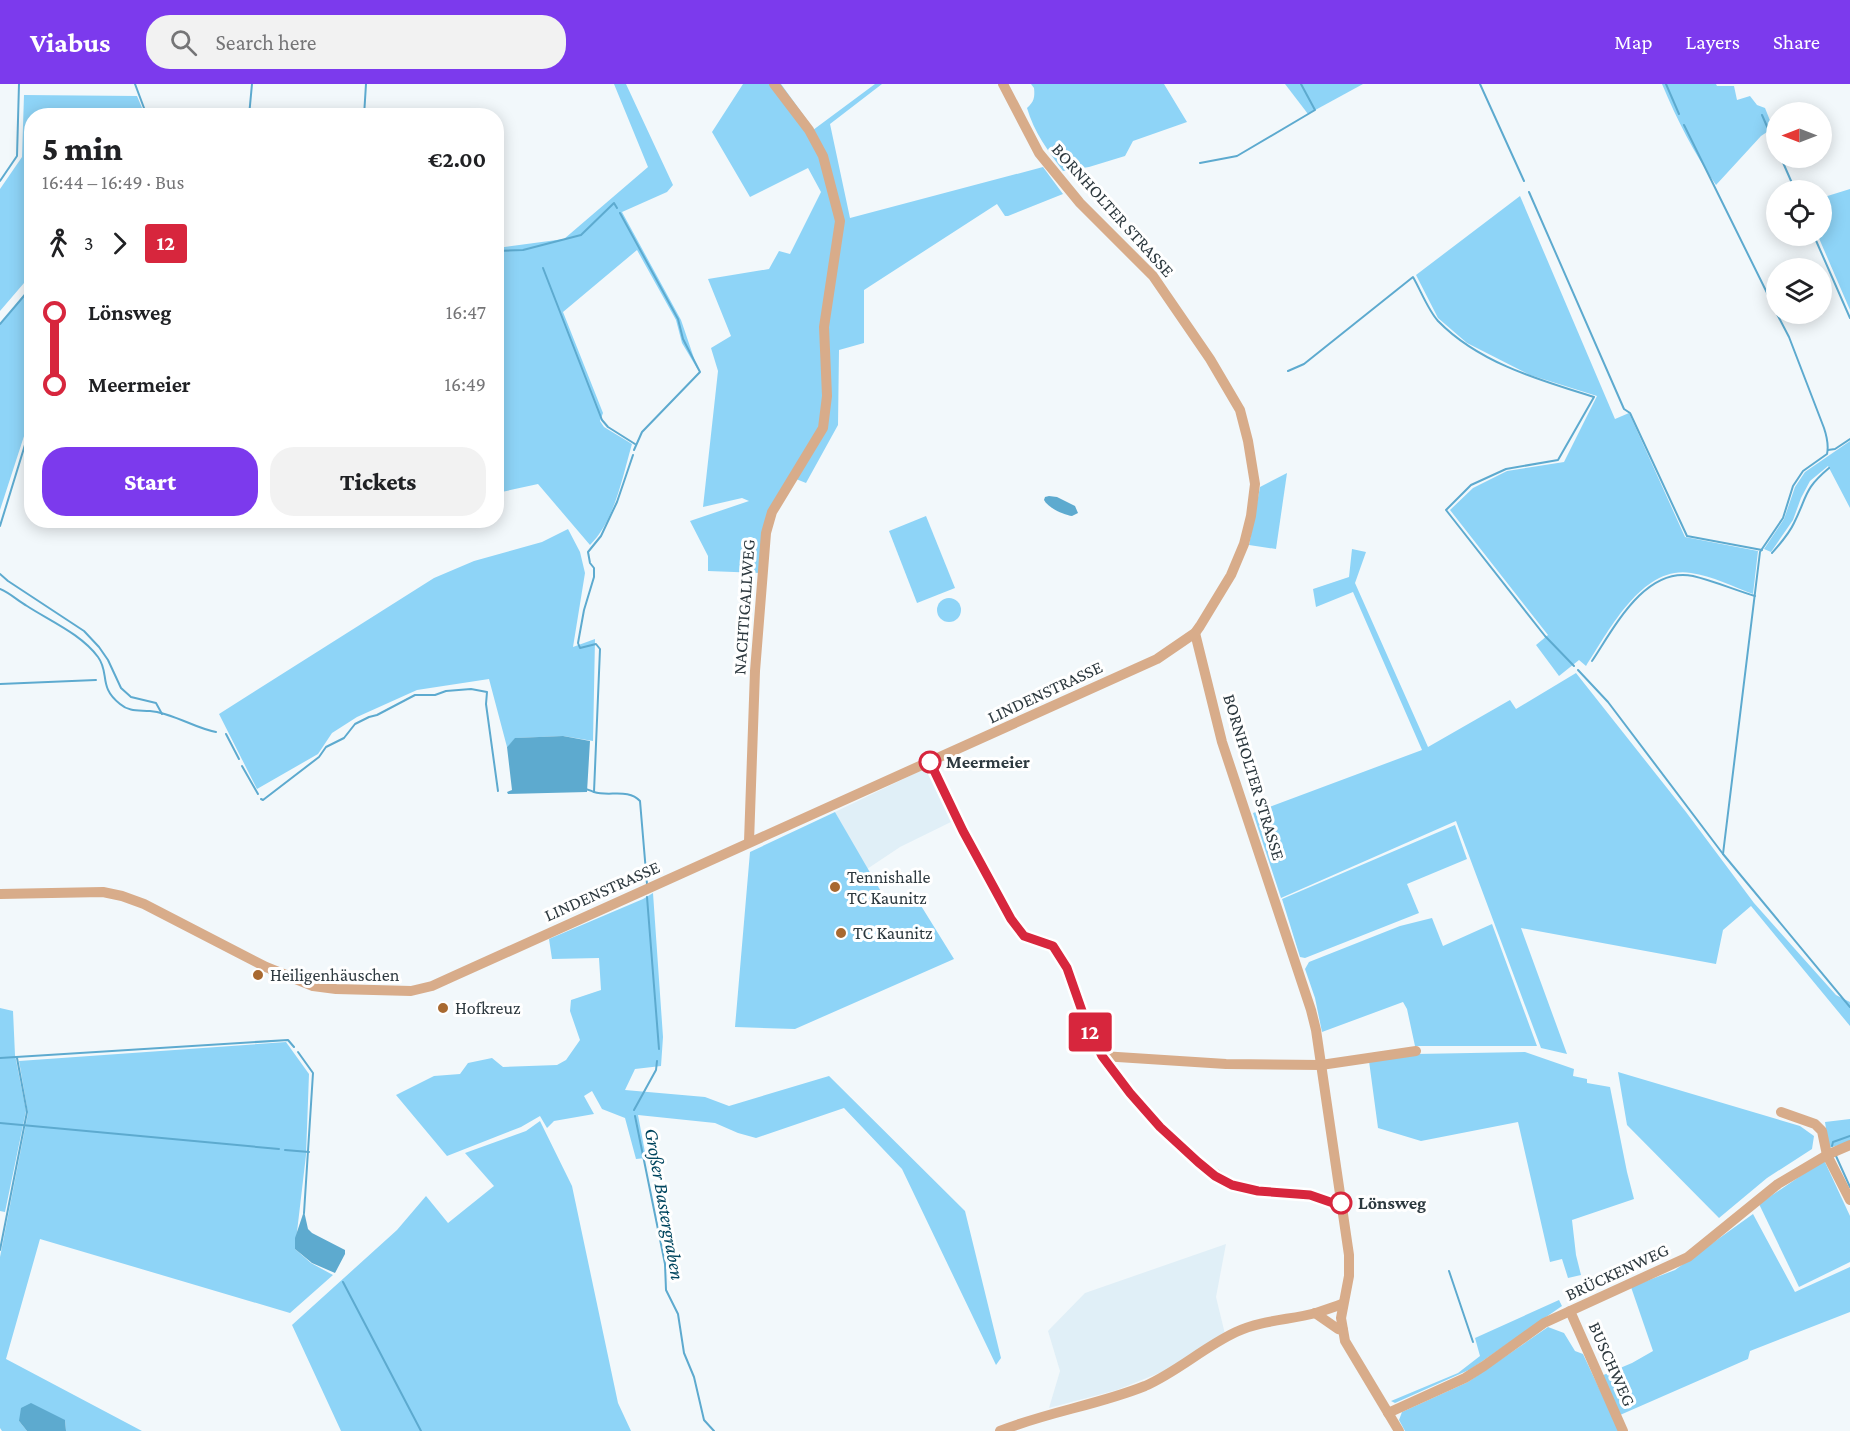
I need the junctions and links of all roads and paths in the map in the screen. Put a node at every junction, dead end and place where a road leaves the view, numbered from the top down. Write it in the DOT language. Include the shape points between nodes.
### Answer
graph roads {
  1 [pos="774,84"];
  2 [pos="1003,84"];
  3 [pos="1195,633"];
  4 [pos="930,762"];
  5 [pos="749,842"];
  6 [pos="0,894"];
  7 [pos="1416,1051"];
  8 [pos="1102,1056"];
  9 [pos="1321,1065"];
  10 [pos="1781,1112"];
  11 [pos="1850,1145"];
  12 [pos="1827,1155"];
  13 [pos="1850,1200"];
  14 [pos="1341,1203"];
  15 [pos="1342,1304"];
  16 [pos="1570,1311"];
  17 [pos="1316,1313"];
  18 [pos="1343,1330"];
  19 [pos="1388,1413"];
  20 [pos="1000,1431"];
  21 [pos="1399,1431"];
  22 [pos="1623,1431"];
  1 -- 5 [label="street, NACHTIGALLWEG" via="824,156 840,220 824,327 827,396 823,428 772,512 765,544 755,671"];
  2 -- 3 [label="street, BORNHOLTER STRASSE" via="1039,153 1080,203 1153,276 1240,410 1255,484 1251,516 1231,575"];
  3 -- 4 [label="street, LINDENSTRASSE" via="1157,659"];
  3 -- 9 [label="street, BORNHOLTER STRASSE" via="1222,742 1311,1010"];
  4 -- 5 [label="street, LINDENSTRASSE"];
  4 -- 8 [label="street" via="1011,919 1024,936 1053,946 1067,968"];
  5 -- 6 [label="street, LINDENSTRASSE" via="432,986 411,991 313,986 266,968 144,904 103,892"];
  7 -- 9 [label="street"];
  8 -- 9 [label="street"];
  8 -- 14 [label="street" via="1160,1127 1215,1176 1258,1191 1310,1195"];
  9 -- 14 [label="street, BORNHOLTER STRASSE"];
  10 -- 12 [label="street" via="1815,1124 1822,1131"];
  11 -- 12 [label="street, BRÜCKENWEG"];
  12 -- 13 [label="street"];
  12 -- 16 [label="street, BRÜCKENWEG" via="1778,1184 1688,1257"];
  14 -- 15 [label="street, BORNHOLTER STRASSE" via="1349,1255"];
  15 -- 17 [label="street"];
  15 -- 18 [label="street, BORNHOLTER STRASSE"];
  16 -- 19 [label="street, BRÜCKENWEG" via="1544,1323 1465,1378"];
  16 -- 22 [label="street, BUSCHWEG"];
  17 -- 18 [label="street"];
  17 -- 20 [label="street" via="1236,1332 1145,1385"];
  18 -- 19 [label="street, BORNHOLTER STRASSE" via="1345,1341"];
  19 -- 21 [label="street, BORNHOLTER STRASSE"];
}
